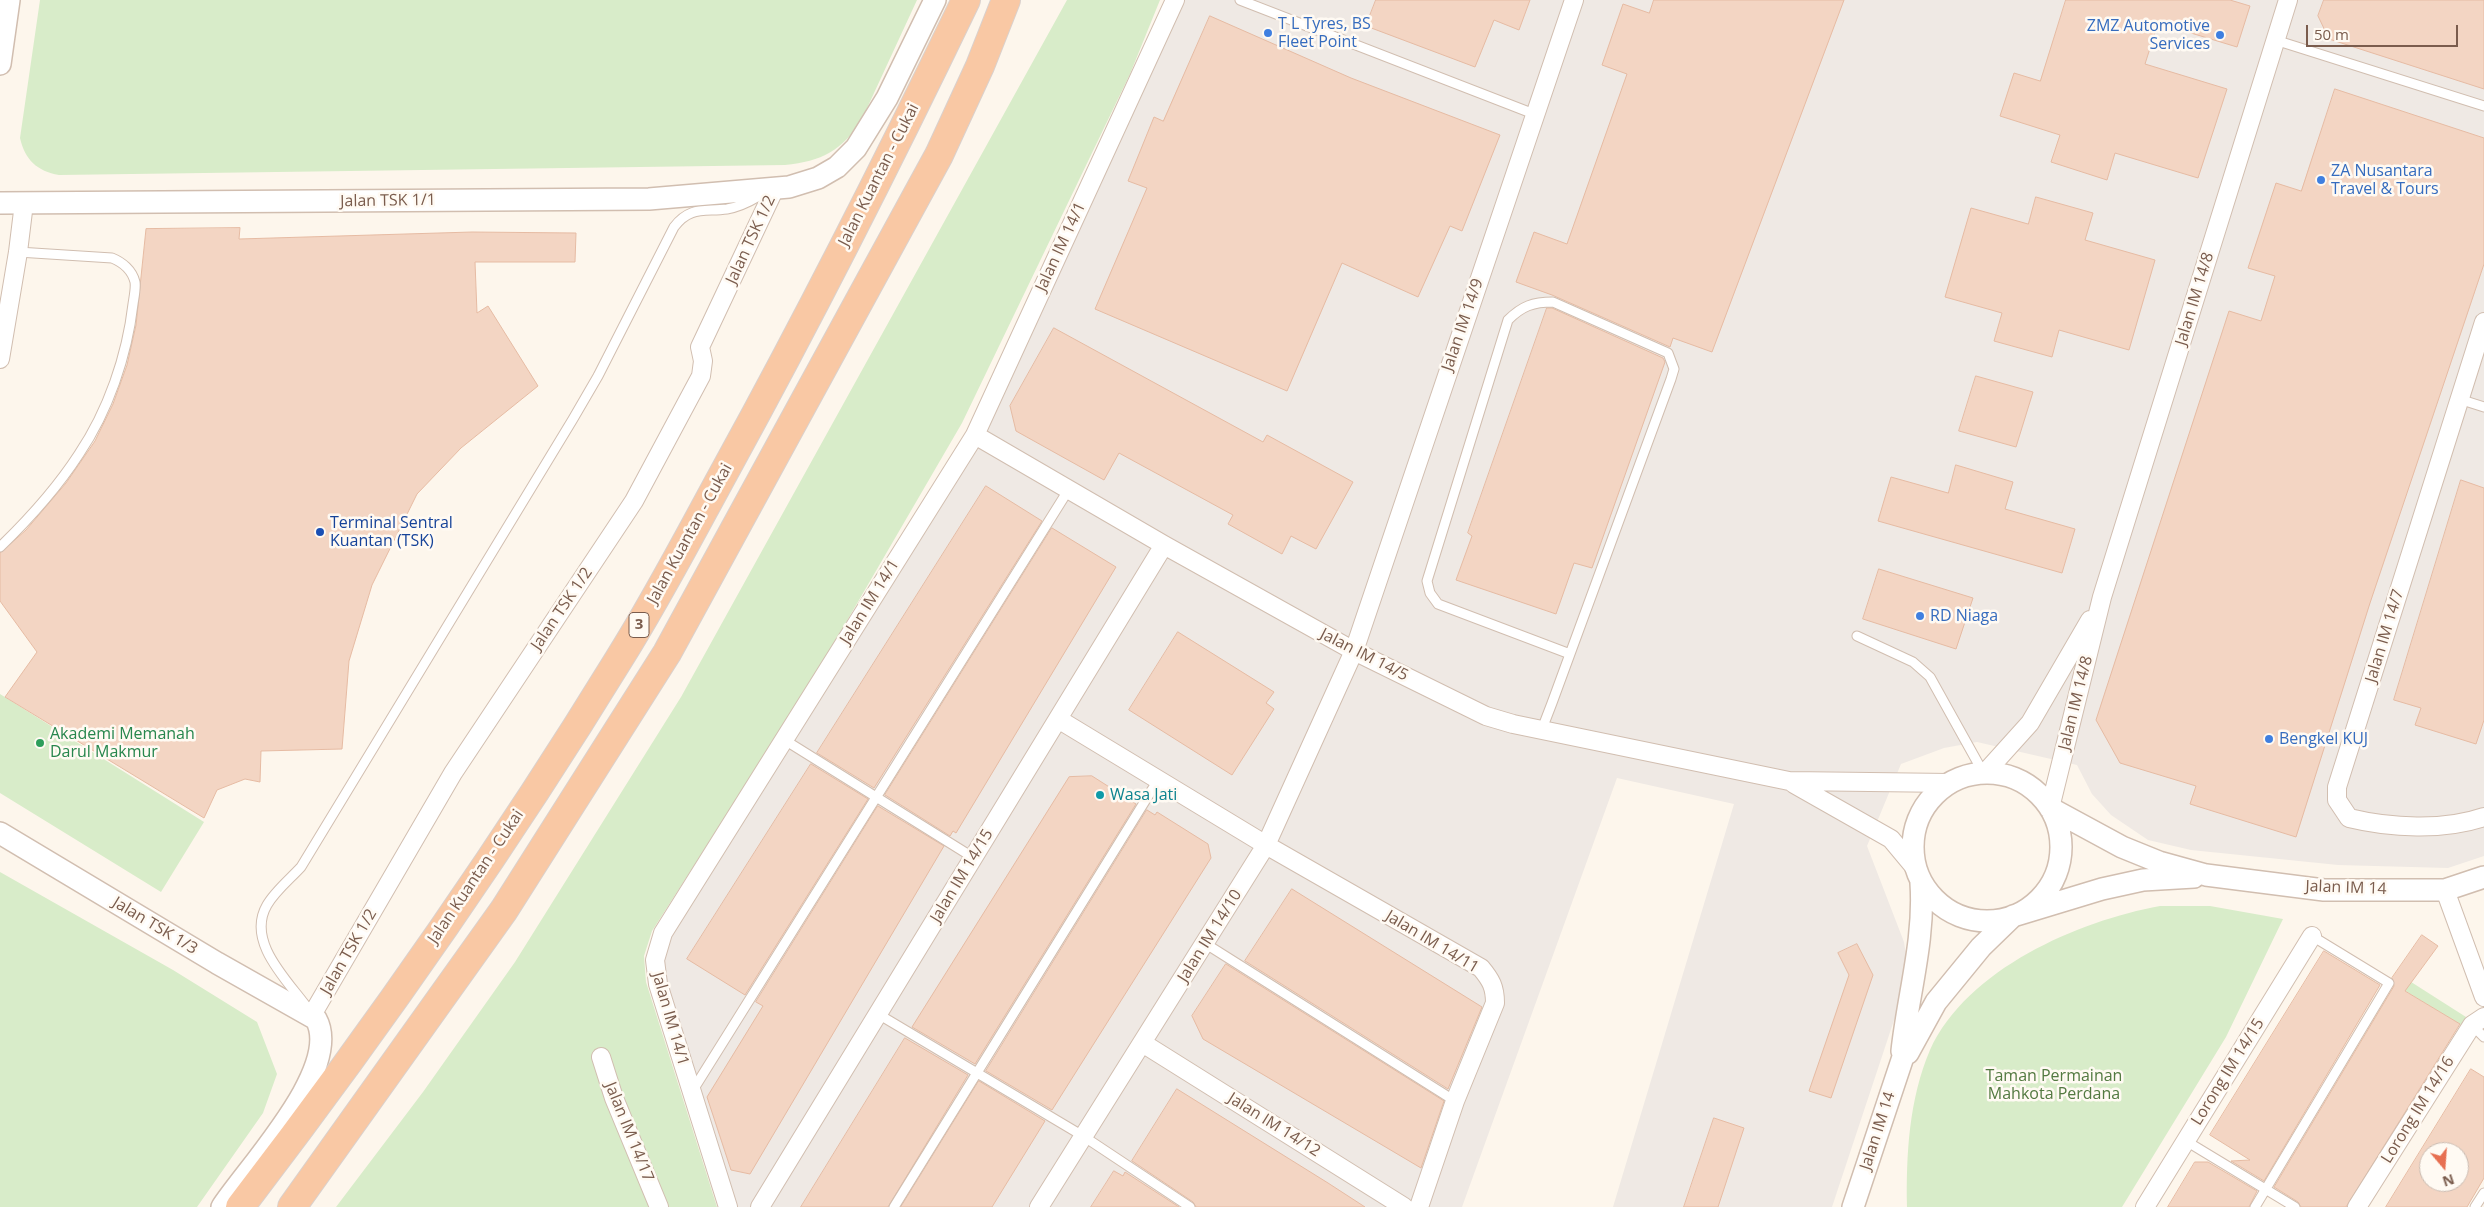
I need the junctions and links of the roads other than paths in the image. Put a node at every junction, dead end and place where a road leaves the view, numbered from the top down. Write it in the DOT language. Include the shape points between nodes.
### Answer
graph roads {
  1 [pos="9,0"];
  2 [pos="935,0"];
  3 [pos="966,0"];
  4 [pos="1006,0"];
  5 [pos="1175,0"];
  6 [pos="1240,0"];
  7 [pos="1574,0"];
  8 [pos="2288,0"];
  9 [pos="2275,40"];
  10 [pos="0,64"];
  11 [pos="2484,106"];
  12 [pos="1534,114"];
  13 [pos="775,188"];
  14 [pos="0,203"];
  15 [pos="24,203"];
  16 [pos="18,252"];
  17 [pos="2484,322"];
  18 [pos="0,359"];
  19 [pos="2458,399"];
  20 [pos="2484,407"];
  21 [pos="975,435"];
  22 [pos="1069,489"];
  23 [pos="1164,545"];
  24 [pos="0,547"];
  25 [pos="2102,598"];
  26 [pos="1857,636"];
  27 [pos="1354,651"];
  28 [pos="1570,654"];
  29 [pos="1058,719"];
  30 [pos="1542,729"];
  31 [pos="783,739"];
  32 [pos="1984,774"];
  33 [pos="1158,780"];
  34 [pos="1789,782"];
  35 [pos="1951,783"];
  36 [pos="876,797"];
  37 [pos="2050,808"];
  38 [pos="2483,813"];
  39 [pos="0,833"];
  40 [pos="1266,846"];
  41 [pos="974,858"];
  42 [pos="2206,875"];
  43 [pos="1919,876"];
  44 [pos="2484,877"];
  45 [pos="2445,890"];
  46 [pos="2014,916"];
  47 [pos="2312,936"];
  48 [pos="1206,944"];
  49 [pos="2484,997"];
  50 [pos="878,1014"];
  51 [pos="312,1015"];
  52 [pos="2480,1026"];
  53 [pos="1144,1044"];
  54 [pos="1904,1054"];
  55 [pos="600,1057"];
  56 [pos="976,1074"];
  57 [pos="692,1092"];
  58 [pos="1454,1101"];
  59 [pos="1083,1136"];
  60 [pos="2186,1141"];
  61 [pos="2266,1189"];
  62 [pos="2484,1193"];
  63 [pos="222,1207"];
  64 [pos="240,1207"];
  65 [pos="292,1207"];
  66 [pos="659,1207"];
  67 [pos="728,1207"];
  68 [pos="760,1207"];
  69 [pos="894,1207"];
  70 [pos="1039,1207"];
  71 [pos="1190,1207"];
  72 [pos="1404,1207"];
  73 [pos="1419,1207"];
  74 [pos="1853,1207"];
  75 [pos="2144,1207"];
  76 [pos="2255,1207"];
  77 [pos="2295,1207"];
  78 [pos="2357,1207"];
  79 [pos="2475,1207"];
  1 -- 10 [label="street"];
  2 -- 13 [label="street, Jalan TSK 1/1" via="887,98 856,148 837,167 818,178 789,188"];
  3 -- 64 [label="highway, Jalan Kuantan - Cukai / 3" via="769,390 620,658 468,893"];
  4 -- 65 [label="highway, 3" via="939,155 667,653 504,910"];
  5 -- 21 [label="street, Jalan IM 14/1"];
  6 -- 12 [label="lane"];
  7 -- 12 [label="street, Jalan IM 14/9"];
  8 -- 9 [label="street, Jalan IM 14/8"];
  9 -- 11 [label="lane"];
  9 -- 25 [label="street, Jalan IM 14/8"];
  12 -- 27 [label="street, Jalan IM 14/9"];
  13 -- 15 [label="street, Jalan TSK 1/1" via="649,199"];
  13 -- 51 [label="street, Jalan TSK 1/2" via="700,347 703,361 701,376 634,501 453,773"];
  13 -- 51 [label="lane" via="742,205 699,209 680,219 674,227 568,428 301,867 268,904 260,923 264,943 273,963"];
  14 -- 15 [label="street, Jalan TSK 1/1"];
  15 -- 16 [label="street"];
  16 -- 18 [label="street"];
  16 -- 24 [label="lane" via="112,258 124,263 135,282 132,315 120,364 95,424 80,453 51,493"];
  17 -- 19 [label="street, Jalan IM 14/7"];
  19 -- 20 [label="lane"];
  19 -- 38 [label="street, Jalan IM 14/7" via="2337,787 2337,800 2350,818 2364,822 2412,826 2448,824"];
  21 -- 22 [label="street, Jalan IM 14/5"];
  21 -- 31 [label="street, Jalan IM 14/1"];
  22 -- 23 [label="street, Jalan IM 14/5"];
  22 -- 36 [label="lane"];
  23 -- 27 [label="street, Jalan IM 14/5"];
  23 -- 29 [label="street, Jalan IM 14/15"];
  25 -- 32 [label="street, Jalan IM 14/8" via="2030,723"];
  25 -- 37 [label="street, Jalan IM 14/8"];
  26 -- 32 [label="lane" via="1913,662 1930,677"];
  27 -- 30 [label="street, Jalan IM 14/5" via="1486,716"];
  27 -- 40 [label="street, Jalan IM 14/10"];
  28 -- 28 [label="lane" via="1674,369 1668,353 1552,302 1534,302 1519,308 1508,320 1427,581 1438,604"];
  28 -- 30 [label="lane"];
  29 -- 33 [label="street, Jalan IM 14/11"];
  29 -- 41 [label="street, Jalan IM 14/15"];
  30 -- 34 [label="street, Jalan IM 14/5"];
  31 -- 36 [label="lane"];
  31 -- 57 [label="street, Jalan IM 14/1" via="663,932 655,960 658,984"];
  32 -- 35 [label="street" via="1967,776"];
  32 -- 37 [label="street" via="2018,780"];
  33 -- 40 [label="street, Jalan IM 14/11"];
  33 -- 56 [label="lane"];
  34 -- 35 [label="street"];
  34 -- 43 [label="street" via="1891,839"];
  35 -- 43 [label="street" via="1926,805 1918,820 1913,836 1913,853"];
  36 -- 41 [label="lane"];
  36 -- 57 [label="lane"];
  37 -- 42 [label="street" via="2122,847 2159,862"];
  37 -- 46 [label="street" via="2061,843 2059,862 2043,895"];
  39 -- 51 [label="street, Jalan TSK 1/3" via="217,963"];
  40 -- 48 [label="street, Jalan IM 14/10"];
  40 -- 58 [label="street, Jalan IM 14/11" via="1481,968 1490,979 1495,990 1495,1003"];
  41 -- 50 [label="street, Jalan IM 14/15"];
  42 -- 45 [label="street, Jalan IM 14" via="2324,890"];
  42 -- 46 [label="street" via="2143,880 2102,888"];
  43 -- 46 [label="street" via="1941,906 1962,916 1984,921"];
  43 -- 54 [label="street" via="1921,930 1906,1012"];
  44 -- 45 [label="street, Jalan IM 14"];
  45 -- 49 [label="street"];
  46 -- 54 [label="street" via="1962,968 1936,1002 1908,1053"];
  47 -- 60 [label="street, Lorong IM 14/15"];
  47 -- 61 [label="lane" via="2389,983"];
  48 -- 53 [label="street, Jalan IM 14/10"];
  48 -- 58 [label="lane"];
  50 -- 56 [label="lane"];
  50 -- 68 [label="street, Jalan IM 14/15"];
  51 -- 63 [label="street" via="322,1033 320,1056 314,1073 296,1106"];
  52 -- 78 [label="street, Lorong IM 14/16"];
  53 -- 59 [label="street, Jalan IM 14/10"];
  53 -- 72 [label="street, Jalan IM 14/12"];
  54 -- 74 [label="street, Jalan IM 14"];
  55 -- 66 [label="street, Jalan IM 14/17"];
  56 -- 59 [label="lane"];
  56 -- 69 [label="lane"];
  57 -- 67 [label="street, Jalan IM 14/1"];
  58 -- 73 [label="street, Jalan IM 14/11"];
  59 -- 70 [label="street, Jalan IM 14/10"];
  59 -- 71 [label="lane"];
  60 -- 61 [label="lane"];
  60 -- 75 [label="street, Lorong IM 14/15"];
  61 -- 76 [label="lane"];
  61 -- 77 [label="lane"];
  62 -- 79 [label="lane"];
}
